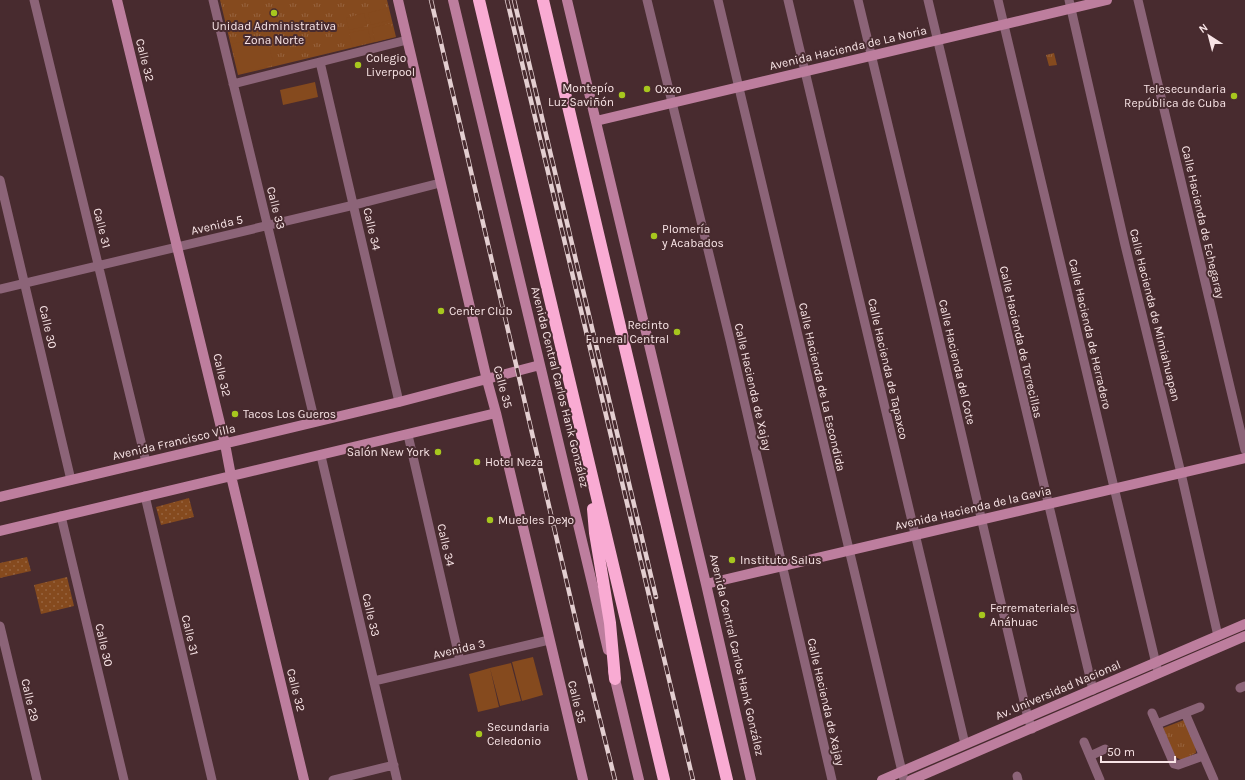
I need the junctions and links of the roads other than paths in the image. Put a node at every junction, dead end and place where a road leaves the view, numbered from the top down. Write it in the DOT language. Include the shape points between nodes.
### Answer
graph roads {
  1 [pos="34,0"];
  2 [pos="117,0"];
  3 [pos="213,0"];
  4 [pos="398,0"];
  5 [pos="453,0"];
  6 [pos="479,0"];
  7 [pos="567,0"];
  8 [pos="647,0"];
  9 [pos="718,0"];
  10 [pos="788,0"];
  11 [pos="858,0"];
  12 [pos="928,0"];
  13 [pos="998,0"];
  14 [pos="1107,0"];
  15 [pos="1138,0"];
  16 [pos="545,2"];
  17 [pos="1070,4"];
  18 [pos="1004,24"];
  19 [pos="407,40"];
  20 [pos="937,40"];
  21 [pos="871,56"];
  22 [pos="320,62"];
  23 [pos="805,72"];
  24 [pos="233,84"];
  25 [pos="739,87"];
  26 [pos="672,103"];
  27 [pos="596,121"];
  28 [pos="0,180"];
  29 [pos="440,183"];
  30 [pos="354,205"];
  31 [pos="268,226"];
  32 [pos="178,246"];
  33 [pos="99,266"];
  34 [pos="25,283"];
  35 [pos="0,289"];
  36 [pos="540,365"];
  37 [pos="487,380"];
  38 [pos="399,402"];
  39 [pos="496,413"];
  40 [pos="315,422"];
  41 [pos="408,435"];
  42 [pos="225,444"];
  43 [pos="1245,450"];
  44 [pos="321,456"];
  45 [pos="1245,458"];
  46 [pos="146,462"];
  47 [pos="1181,473"];
  48 [pos="591,474"];
  49 [pos="231,476"];
  50 [pos="72,480"];
  51 [pos="1114,488"];
  52 [pos="145,496"];
  53 [pos="0,497"];
  54 [pos="1047,504"];
  55 [pos="61,516"];
  56 [pos="981,520"];
  57 [pos="0,531"];
  58 [pos="915,535"];
  59 [pos="848,551"];
  60 [pos="783,566"];
  61 [pos="706,584"];
  62 [pos="1245,624"];
  63 [pos="0,626"];
  64 [pos="1218,636"];
  65 [pos="1245,636"];
  66 [pos="549,640"];
  67 [pos="460,661"];
  68 [pos="1156,662"];
  69 [pos="1158,673"];
  70 [pos="615,679"];
  71 [pos="374,681"];
  72 [pos="1093,690"];
  73 [pos="1200,707"];
  74 [pos="1152,713"];
  75 [pos="1185,713"];
  76 [pos="1028,718"];
  77 [pos="1157,724"];
  78 [pos="1032,729"];
  79 [pos="1084,742"];
  80 [pos="965,744"];
  81 [pos="1105,749"];
  82 [pos="1090,756"];
  83 [pos="1203,756"];
  84 [pos="394,765"];
  85 [pos="902,776"];
  86 [pos="37,780"];
  87 [pos="124,780"];
  88 [pos="212,780"];
  89 [pos="304,780"];
  90 [pos="333,780"];
  91 [pos="397,780"];
  92 [pos="583,780"];
  93 [pos="639,780"];
  94 [pos="664,780"];
  95 [pos="727,780"];
  96 [pos="751,780"];
  97 [pos="832,780"];
  98 [pos="882,780"];
  99 [pos="911,780"];
  100 [pos="1100,780"];
  101 [pos="1214,780"];
  1 -- 33 [label="street, Calle 31"];
  2 -- 32 [label="street, Calle 32"];
  3 -- 24 [label="street, Calle 33"];
  4 -- 19 [label="street, Calle 35"];
  5 -- 36 [label="street, Avenida Central Carlos Hank González"];
  6 -- 48 [label="highway, Avenida Central Carlos Hank González"];
  7 -- 27 [label="street, Avenida Central Carlos Hank González"];
  8 -- 26 [label="street, Calle Hacienda de Xajay"];
  9 -- 25 [label="street, Calle Hacienda de La Escondida"];
  10 -- 23 [label="street, Calle Hacienda de Tapaxco"];
  11 -- 21 [label="street, Calle Hacienda del Cote"];
  12 -- 20 [label="street, Calle Hacienda de Torrecillas"];
  13 -- 18 [label="street, Calle Hacienda de Herradero"];
  14 -- 17 [label="street, Avenida Hacienda de La Noria"];
  15 -- 43 [label="street, Calle Hacienda de Echegaray"];
  16 -- 95 [label="highway"];
  17 -- 18 [label="street, Avenida Hacienda de La Noria"];
  17 -- 47 [label="street, Calle Hacienda de Mimiahuapan"];
  18 -- 20 [label="street, Avenida Hacienda de La Noria"];
  18 -- 51 [label="street, Calle Hacienda de Herradero"];
  19 -- 22 [label="street"];
  19 -- 29 [label="street, Calle 35"];
  20 -- 21 [label="street, Avenida Hacienda de La Noria"];
  20 -- 54 [label="street, Calle Hacienda de Torrecillas"];
  21 -- 23 [label="street, Avenida Hacienda de La Noria"];
  21 -- 56 [label="street, Calle Hacienda del Cote"];
  22 -- 24 [label="street"];
  22 -- 30 [label="street, Calle 34"];
  23 -- 25 [label="street, Avenida Hacienda de La Noria"];
  23 -- 58 [label="street, Calle Hacienda de Tapaxco"];
  24 -- 31 [label="street, Calle 33"];
  25 -- 26 [label="street, Avenida Hacienda de La Noria"];
  25 -- 59 [label="street, Calle Hacienda de La Escondida"];
  26 -- 27 [label="street, Avenida Hacienda de La Noria"];
  26 -- 60 [label="street, Calle Hacienda de Xajay"];
  27 -- 61 [label="street, Avenida Central Carlos Hank González"];
  28 -- 34 [label="street, Calle 30"];
  29 -- 30 [label="street, Avenida 5"];
  29 -- 37 [label="street, Calle 35"];
  30 -- 31 [label="street, Avenida 5"];
  30 -- 38 [label="street, Calle 34"];
  31 -- 32 [label="street, Avenida 5"];
  31 -- 40 [label="street, Calle 33"];
  32 -- 33 [label="street, Avenida 5"];
  32 -- 42 [label="street, Calle 32"];
  33 -- 34 [label="street, Avenida 5"];
  33 -- 46 [label="street, Calle 31"];
  34 -- 35 [label="street, Avenida 5"];
  34 -- 50 [label="street, Calle 30"];
  36 -- 37 [label="street, Avenida Francisco Villa"];
  36 -- 70 [label="street, Avenida Central Carlos Hank González"];
  37 -- 38 [label="street, Avenida Francisco Villa"];
  37 -- 39 [label="street, Calle 35"];
  38 -- 40 [label="street, Avenida Francisco Villa"];
  39 -- 41 [label="street"];
  39 -- 66 [label="street, Calle 35"];
  40 -- 42 [label="street, Avenida Francisco Villa"];
  41 -- 44 [label="street"];
  41 -- 67 [label="street, Calle 34"];
  42 -- 46 [label="street, Avenida Francisco Villa"];
  42 -- 49 [label="street, Calle 32"];
  44 -- 49 [label="street"];
  44 -- 71 [label="street, Calle 33"];
  45 -- 47 [label="street, Avenida Hacienda de la Gavia"];
  46 -- 50 [label="street, Avenida Francisco Villa"];
  47 -- 51 [label="street, Avenida Hacienda de la Gavia"];
  47 -- 64 [label="street, Calle Hacienda de Mimiahuapan"];
  48 -- 70 [label="highway" via="595,533 610,623"];
  48 -- 94 [label="highway, Avenida Central Carlos Hank González"];
  49 -- 52 [label="street"];
  49 -- 89 [label="street, Calle 32"];
  50 -- 53 [label="street, Avenida Francisco Villa"];
  51 -- 54 [label="street, Avenida Hacienda de la Gavia"];
  51 -- 68 [label="street, Calle Hacienda de Herradero"];
  52 -- 55 [label="street"];
  52 -- 88 [label="street, Calle 31"];
  54 -- 56 [label="street, Avenida Hacienda de la Gavia"];
  54 -- 72 [label="street, Calle Hacienda de Torrecillas"];
  55 -- 57 [label="street"];
  55 -- 87 [label="street, Calle 30"];
  56 -- 58 [label="street, Avenida Hacienda de la Gavia"];
  56 -- 76 [label="street, Calle Hacienda del Cote"];
  58 -- 59 [label="street, Avenida Hacienda de la Gavia"];
  58 -- 80 [label="street, Calle Hacienda de Tapaxco"];
  59 -- 60 [label="street, Avenida Hacienda de la Gavia"];
  59 -- 85 [label="street, Calle Hacienda de La Escondida"];
  60 -- 61 [label="street, Avenida Hacienda de la Gavia"];
  60 -- 97 [label="street, Calle Hacienda de Xajay"];
  61 -- 96 [label="street, Avenida Central Carlos Hank González"];
  62 -- 64 [label="street, Av. Universidad Nacional"];
  63 -- 86 [label="street, Calle 29"];
  64 -- 68 [label="street, Av. Universidad Nacional"];
  65 -- 69 [label="street, Av. Universidad Nacional"];
  66 -- 67 [label="street, Avenida 3"];
  66 -- 92 [label="street, Calle 35"];
  67 -- 71 [label="street, Avenida 3"];
  68 -- 69 [label="street, Calle Hacienda de Herradero"];
  68 -- 72 [label="street, Av. Universidad Nacional"];
  69 -- 78 [label="street, Av. Universidad Nacional"];
  70 -- 93 [label="street, Avenida Central Carlos Hank González"];
  71 -- 84 [label="street, Calle 33"];
  72 -- 76 [label="street, Av. Universidad Nacional"];
  73 -- 75 [label="street"];
  74 -- 77 [label="street"];
  75 -- 77 [label="street"];
  75 -- 83 [label="street"];
  76 -- 78 [label="street, Calle Hacienda del Cote"];
  76 -- 80 [label="street, Av. Universidad Nacional"];
  77 -- 83 [label="street" via="1175,765"];
  78 -- 99 [label="street, Av. Universidad Nacional"];
  79 -- 82 [label="street"];
  80 -- 85 [label="street, Av. Universidad Nacional"];
  81 -- 82 [label="street"];
  82 -- 100 [label="street"];
  83 -- 101 [label="street"];
  84 -- 90 [label="street"];
  84 -- 91 [label="street, Calle 33"];
  85 -- 98 [label="street, Av. Universidad Nacional"];
}
